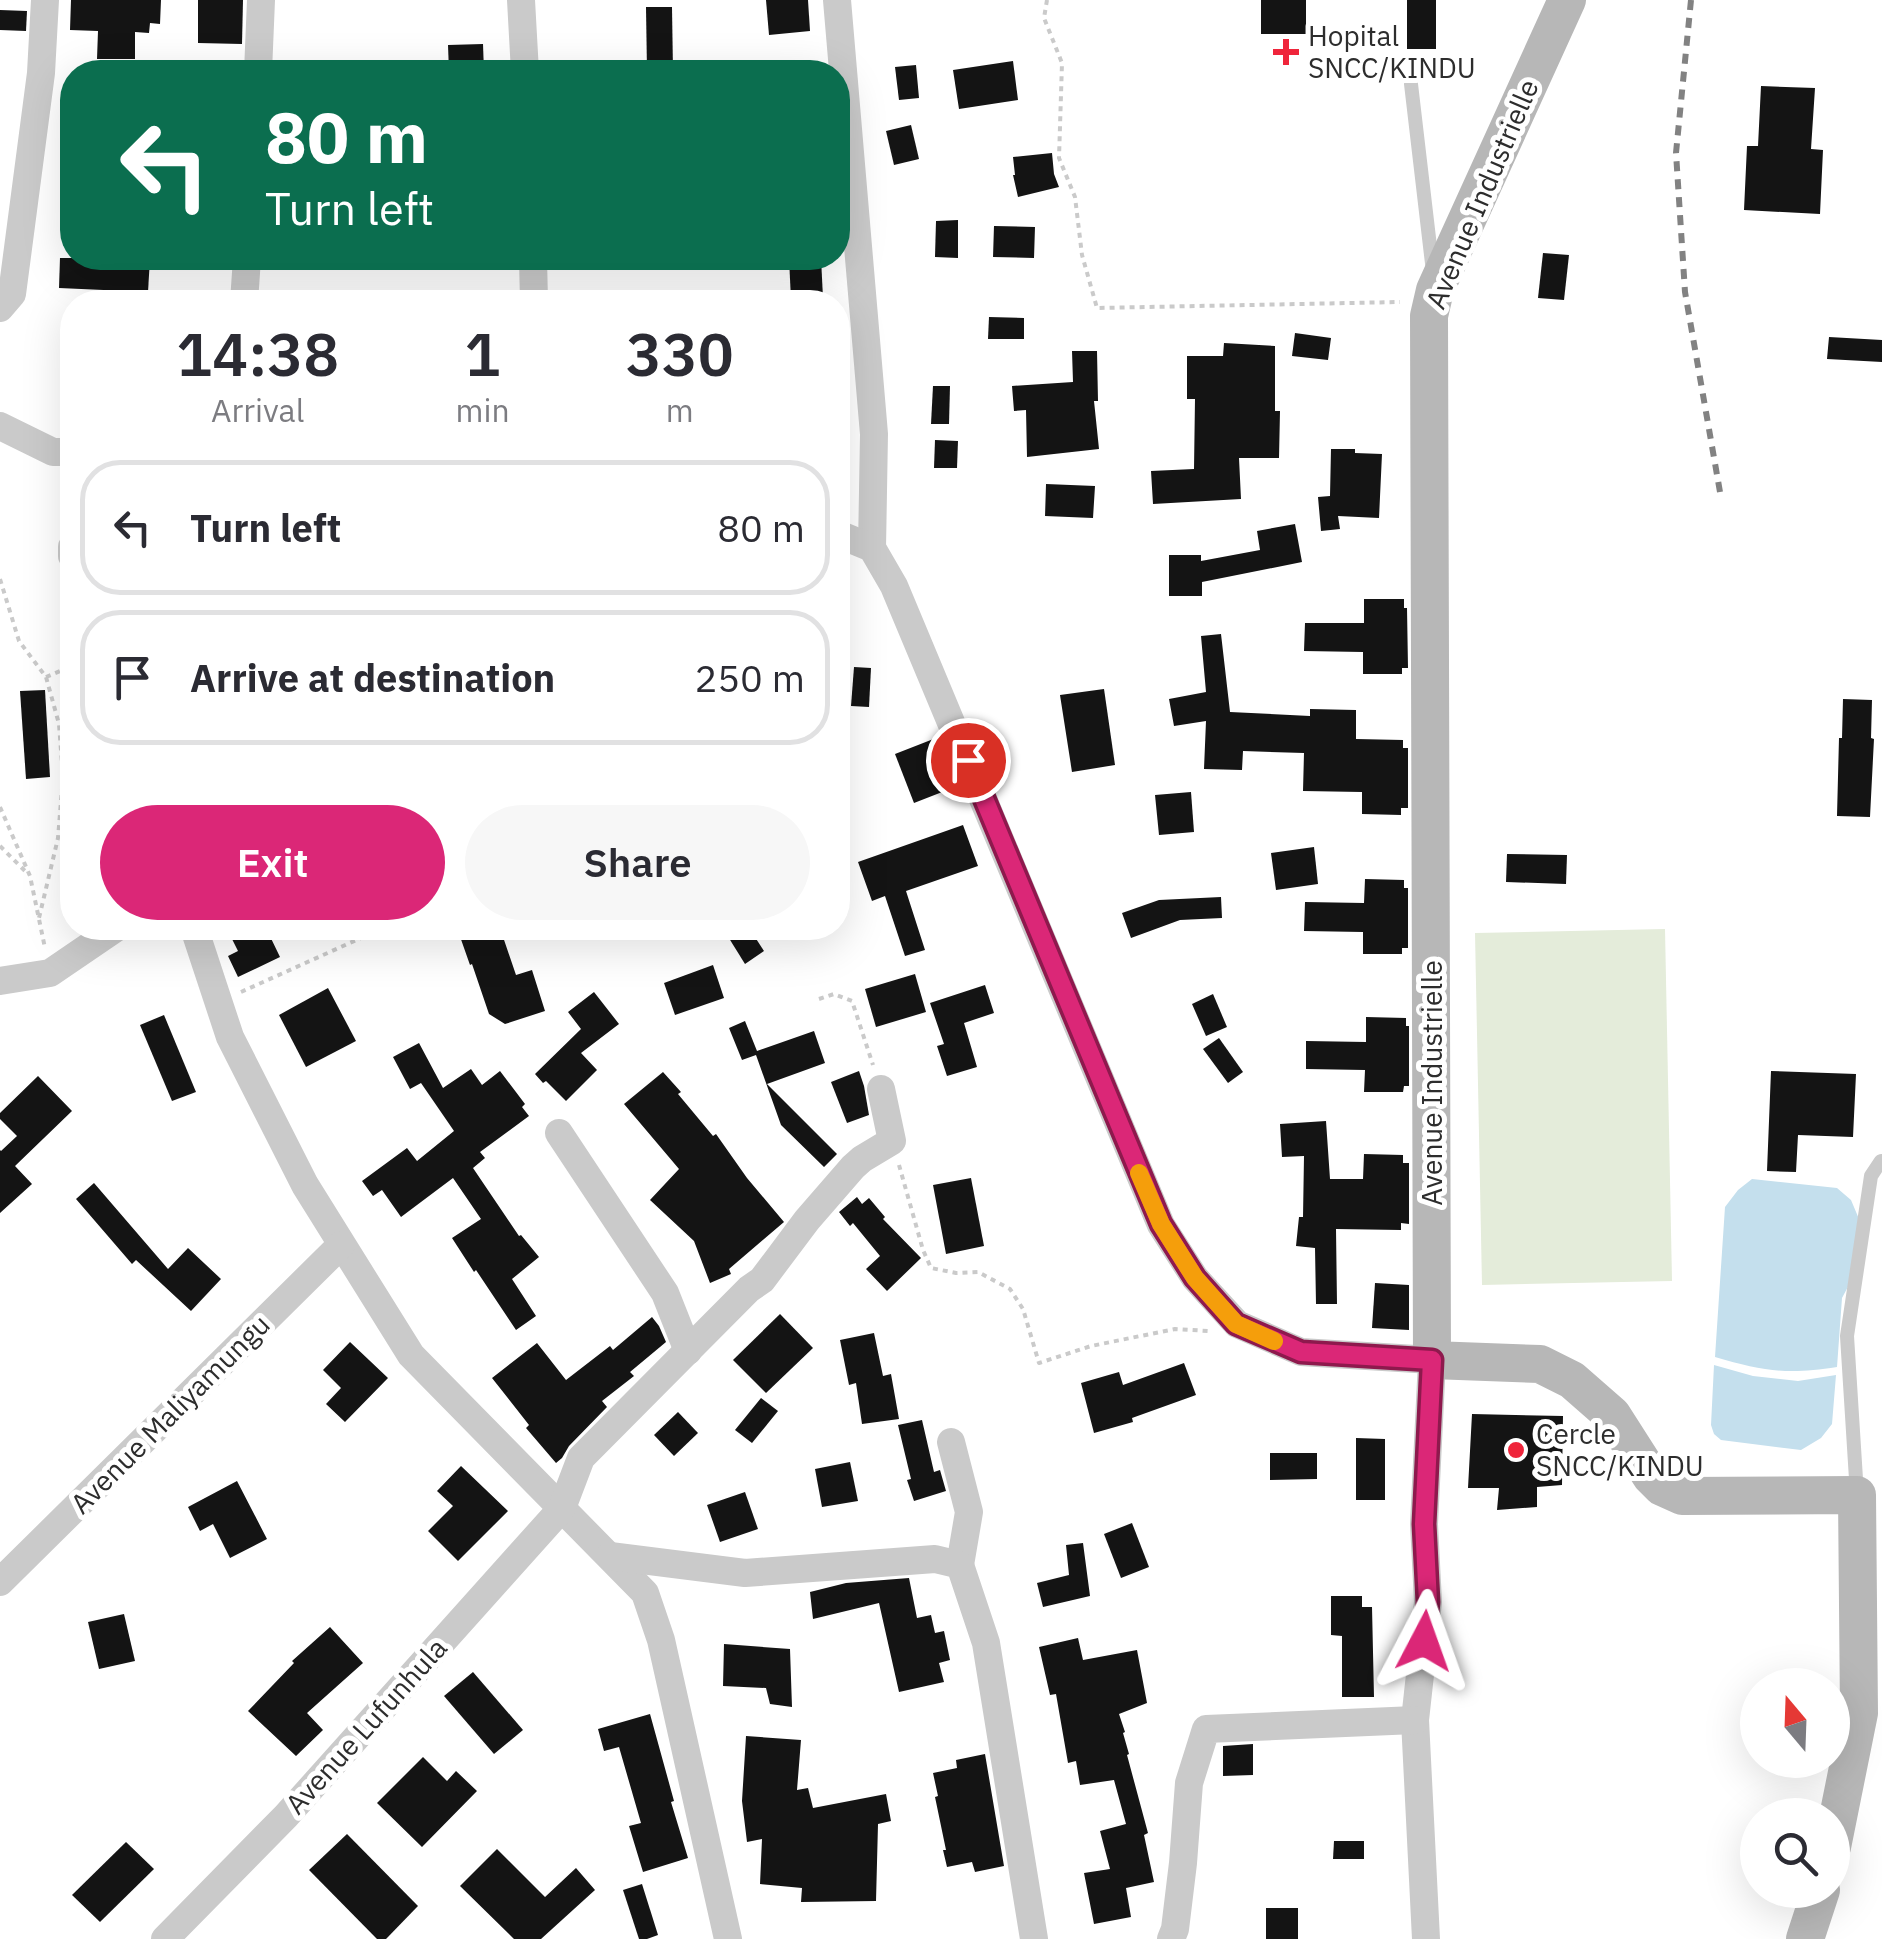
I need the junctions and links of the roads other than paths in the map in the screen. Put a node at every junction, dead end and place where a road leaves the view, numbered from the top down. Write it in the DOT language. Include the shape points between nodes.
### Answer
graph roads {
  1 [pos="46,0"];
  2 [pos="262,0"];
  3 [pos="521,0"];
  4 [pos="837,0"];
  5 [pos="1567,0"];
  6 [pos="259,60"];
  7 [pos="525,60"];
  8 [pos="842,60"];
  9 [pos="1411,84"];
  10 [pos="850,152"];
  11 [pos="1434,296"];
  12 [pos="0,308"];
  13 [pos="0,426"];
  14 [pos="60,452"];
  15 [pos="850,539"];
  16 [pos="872,548"];
  17 [pos="98,940"];
  18 [pos="198,940"];
  19 [pos="0,981"];
  20 [pos="880,1089"];
  21 [pos="559,1134"];
  22 [pos="1881,1161"];
  23 [pos="341,1245"];
  24 [pos="688,1351"];
  25 [pos="1432,1360"];
  26 [pos="952,1442"];
  27 [pos="1856,1496"];
  28 [pos="562,1508"];
  29 [pos="610,1556"];
  30 [pos="960,1564"];
  31 [pos="0,1582"];
  32 [pos="1415,1720"];
  33 [pos="1841,1798"];
  34 [pos="1814,1908"];
  35 [pos="165,1939"];
  36 [pos="728,1939"];
  37 [pos="1034,1939"];
  38 [pos="1171,1939"];
  39 [pos="1426,1939"];
  40 [pos="1805,1939"];
  1 -- 12 [label="street" via="12,294"];
  2 -- 6 [label="street"];
  3 -- 7 [label="street"];
  4 -- 8 [label="street"];
  5 -- 11 [label="street, Avenue Industrielle"];
  9 -- 11 [label="lane"];
  10 -- 16 [label="street" via="874,434"];
  11 -- 25 [label="street, Avenue Industrielle" via="1428,316"];
  13 -- 14 [label="street"];
  15 -- 16 [label="street"];
  16 -- 25 [label="street" via="894,586 1161,1224 1195,1278 1236,1324 1301,1352"];
  17 -- 19 [label="street" via="50,972"];
  18 -- 23 [label="street" via="230,1037"];
  20 -- 24 [label="street" via="892,1141 853,1167 762,1280"];
  21 -- 24 [label="street" via="665,1292"];
  22 -- 27 [label="lane" via="1871,1176 1847,1336"];
  23 -- 28 [label="street" via="411,1355"];
  23 -- 31 [label="street, Avenue Maliyamungu"];
  24 -- 28 [label="street" via="580,1458"];
  25 -- 27 [label="street" via="1540,1364 1572,1380 1612,1414 1651,1476 1682,1496"];
  25 -- 32 [label="street" via="1424,1524 1428,1602"];
  26 -- 30 [label="street" via="969,1512"];
  27 -- 33 [label="street" via="1858,1713"];
  28 -- 29 [label="street"];
  28 -- 35 [label="street, Avenue Lufunhula" via="286,1816"];
  29 -- 30 [label="street" via="745,1573 935,1560"];
  29 -- 36 [label="street" via="645,1593 661,1640"];
  30 -- 37 [label="street" via="986,1643"];
  32 -- 38 [label="street" via="1206,1729 1189,1783"];
  32 -- 39 [label="street"];
  34 -- 40 [label="street"];
}
